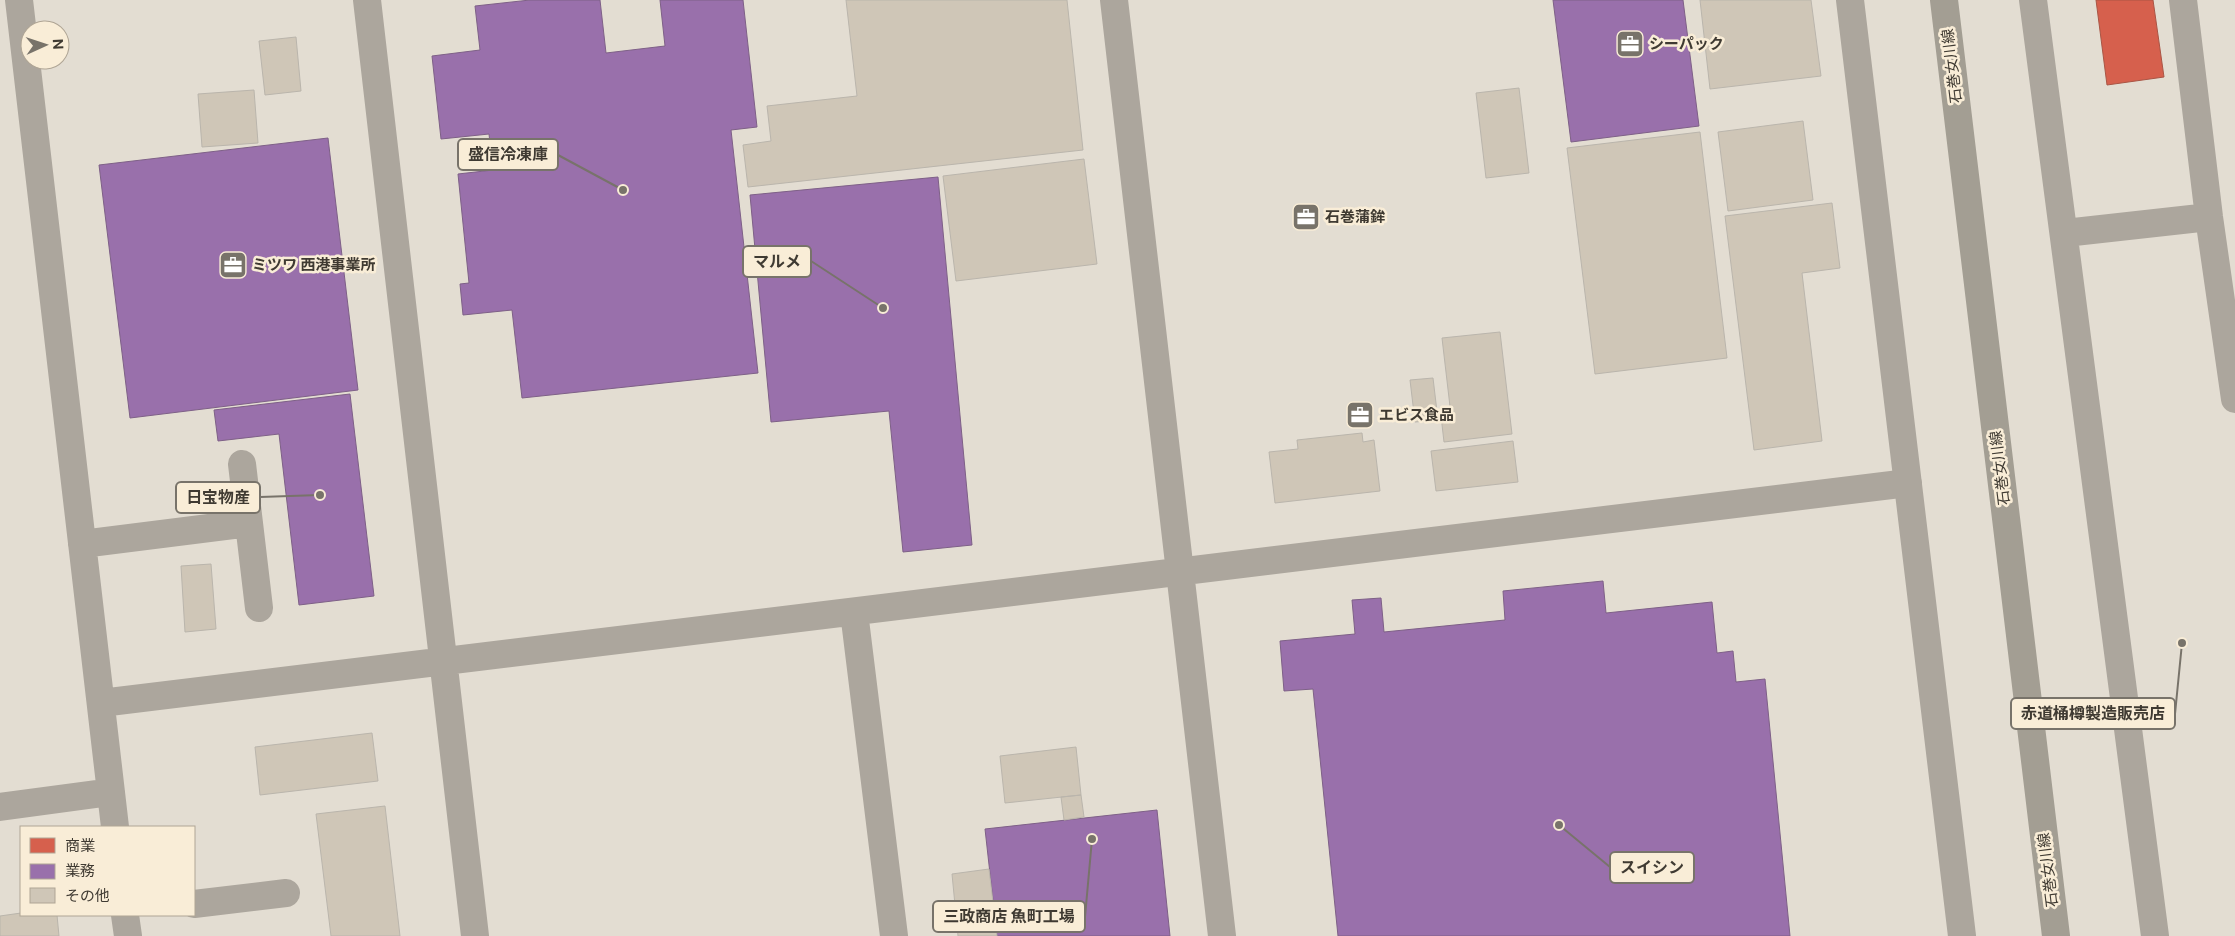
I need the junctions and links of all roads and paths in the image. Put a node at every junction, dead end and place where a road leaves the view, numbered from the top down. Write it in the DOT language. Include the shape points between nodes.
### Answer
graph roads {
  1 [pos="19,0"];
  2 [pos="367,0"];
  3 [pos="1114,0"];
  4 [pos="1850,0"];
  5 [pos="1944,0"];
  6 [pos="2033,0"];
  7 [pos="2183,0"];
  8 [pos="2209,217"];
  9 [pos="2065,233"];
  10 [pos="2235,399"];
  11 [pos="242,464"];
  12 [pos="1908,483"];
  13 [pos="249,523"];
  14 [pos="82,544"];
  15 [pos="1180,572"];
  16 [pos="259,608"];
  17 [pos="854,612"];
  18 [pos="444,662"];
  19 [pos="101,703"];
  20 [pos="111,792"];
  21 [pos="0,806"];
  22 [pos="115,826"];
  23 [pos="286,893"];
  24 [pos="195,904"];
  25 [pos="126,916"];
  26 [pos="128,936"];
  27 [pos="475,936"];
  28 [pos="894,936"];
  29 [pos="1222,936"];
  30 [pos="1962,936"];
  31 [pos="2056,936"];
  32 [pos="2155,936"];
  1 -- 14 [label="street"];
  2 -- 18 [label="street"];
  3 -- 15 [label="street"];
  4 -- 12 [label="street"];
  5 -- 31 [label="main road, 石巻女川線"];
  6 -- 9 [label="street"];
  7 -- 8 [label="street"];
  8 -- 9 [label="street"];
  8 -- 10 [label="street"];
  9 -- 32 [label="street"];
  11 -- 13 [label="street"];
  12 -- 15 [label="street"];
  12 -- 30 [label="street"];
  13 -- 14 [label="street"];
  13 -- 16 [label="street"];
  14 -- 19 [label="street"];
  15 -- 17 [label="street"];
  15 -- 29 [label="street"];
  17 -- 18 [label="street"];
  17 -- 28 [label="street"];
  18 -- 19 [label="street"];
  18 -- 27 [label="street"];
  19 -- 20 [label="street"];
  20 -- 21 [label="street"];
  20 -- 22 [label="street"];
  23 -- 24 [label="street"];
  25 -- 26 [label="street"];
}
